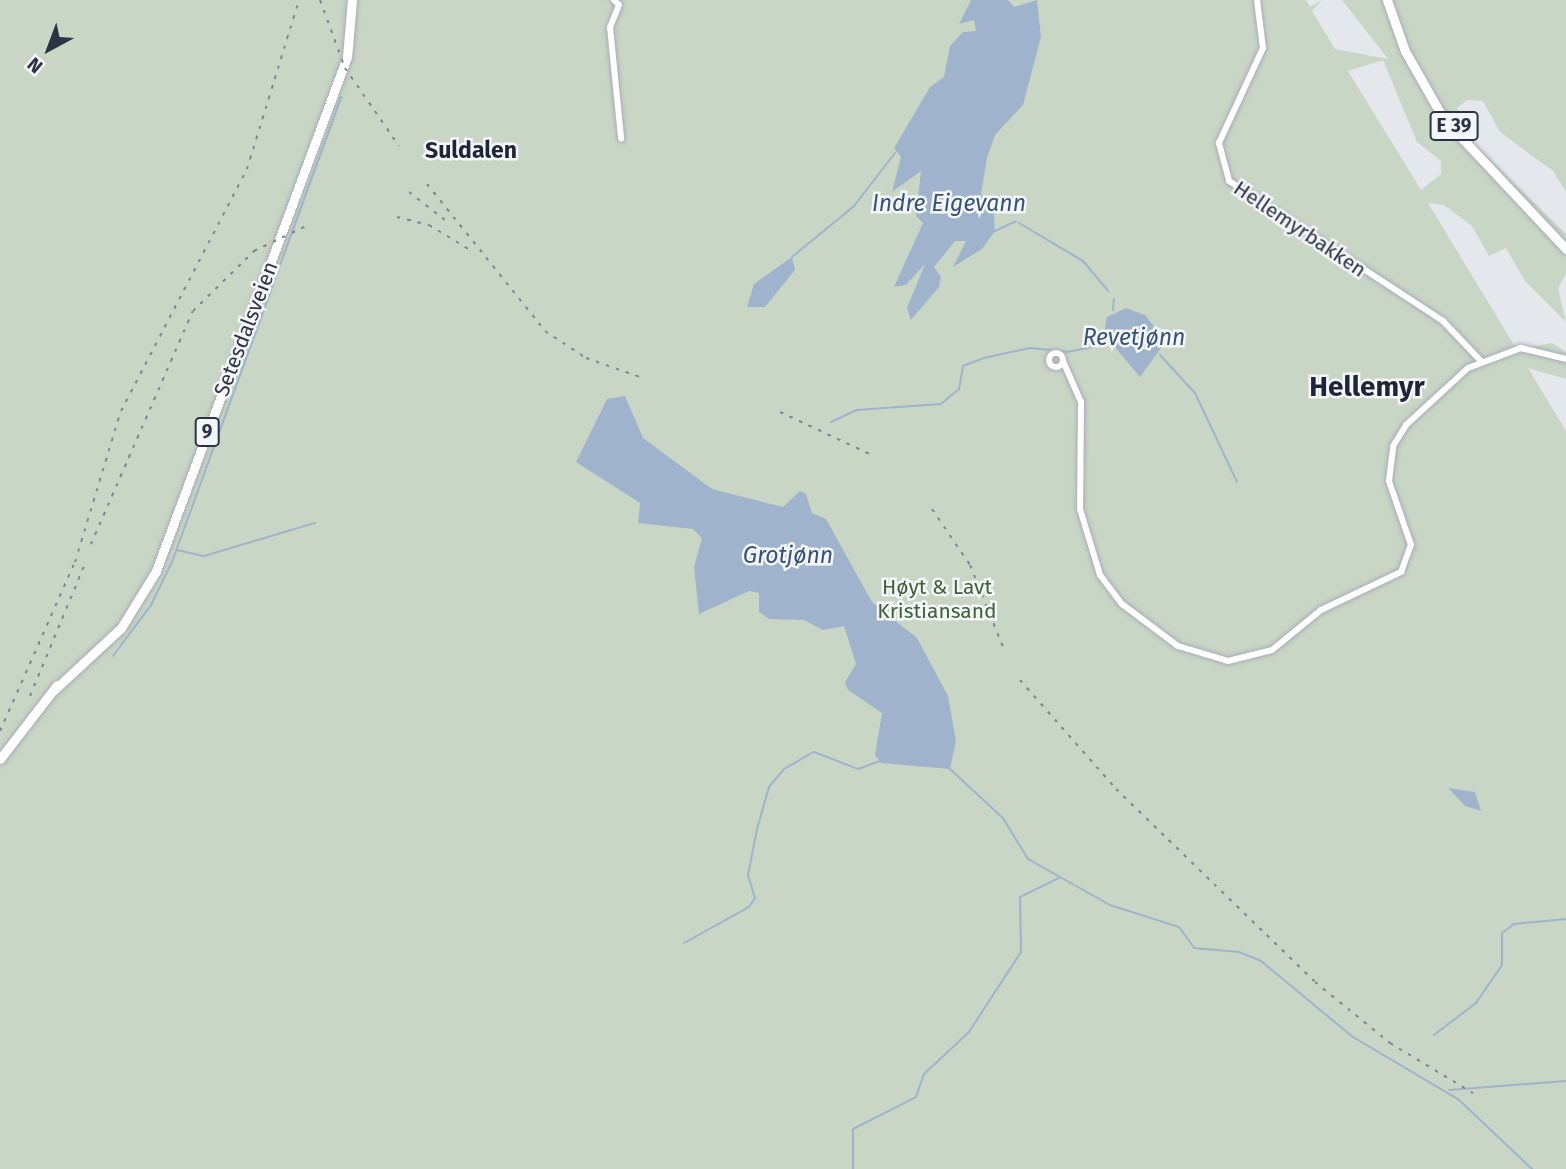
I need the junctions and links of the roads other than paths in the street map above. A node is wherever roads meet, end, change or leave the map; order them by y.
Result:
1 (350, 0) edge
2 (614, 0) edge
3 (1257, 0) edge
4 (1389, 0) edge
5 (621, 138) dead end
6 (1566, 242) edge
7 (1566, 249) edge
8 (1566, 359) edge
9 (1480, 360) junction
10 (1060, 363) dead end
11 (0, 759) edge

1 - 11 highway, Setesdalsveien / 9
2 - 5 street
3 - 9 street, Hellemyrbakken
4 - 6 highway, E 39
4 - 7 highway, E 39
8 - 9 street
9 - 10 street

